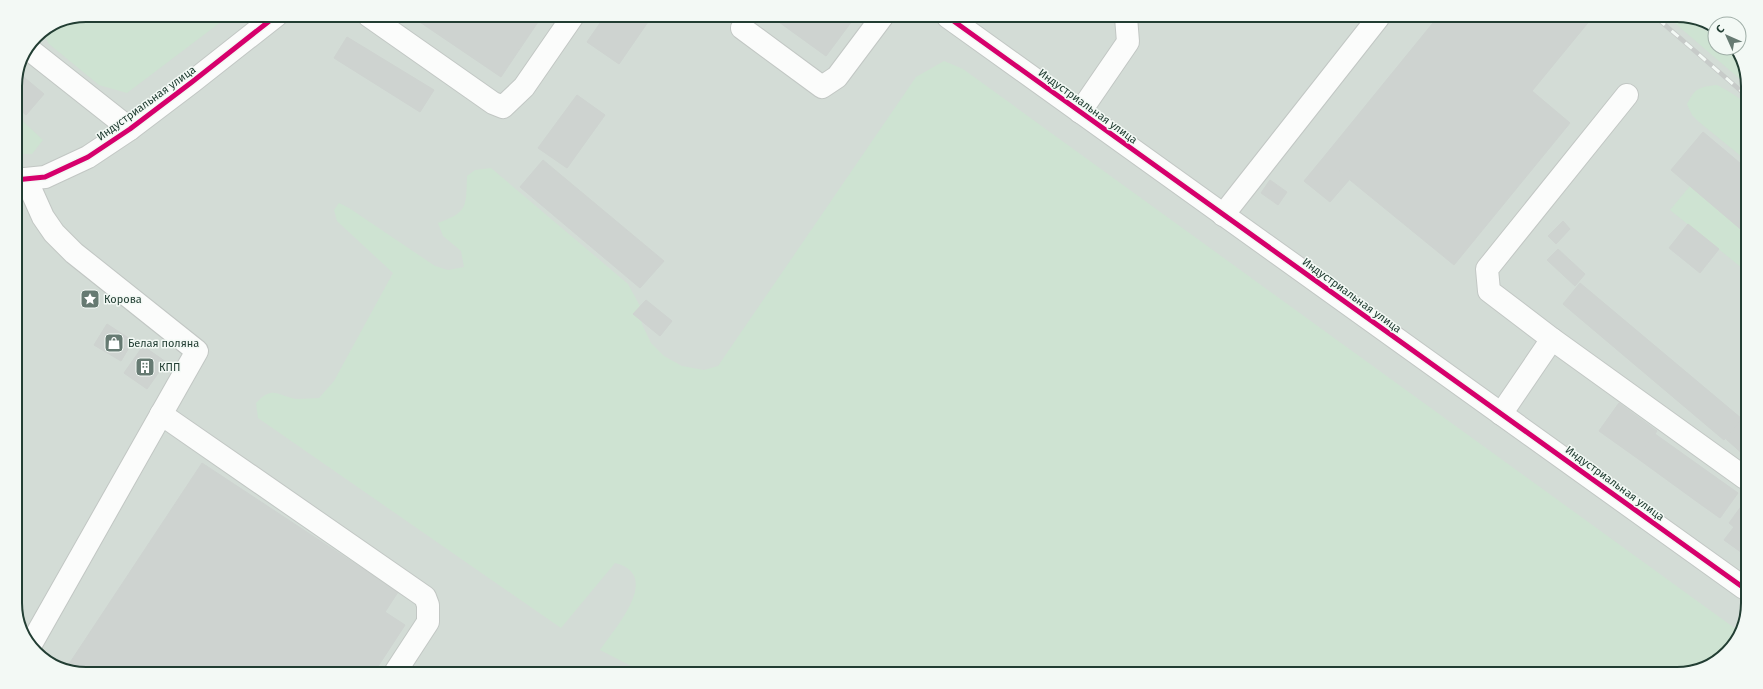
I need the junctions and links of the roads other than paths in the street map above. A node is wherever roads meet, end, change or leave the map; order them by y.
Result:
1 (269, 22) edge
2 (378, 22) edge
3 (569, 22) edge
4 (878, 22) edge
5 (955, 22) edge
6 (1126, 22) edge
7 (1375, 22) edge
8 (742, 28) dead end
9 (32, 52) edge
10 (1626, 95) dead end
11 (1080, 112) junction
12 (130, 128) junction
13 (22, 179) edge
14 (22, 182) edge
15 (1223, 215) junction
16 (1552, 339) junction
17 (161, 414) junction
18 (1501, 414) junction
19 (1741, 475) edge
20 (1741, 586) edge
21 (34, 640) edge
22 (399, 667) edge

1 - 12 street, Индустриальная улица
2 - 3 street
4 - 8 street
5 - 11 street, Индустриальная улица
6 - 11 street
7 - 15 street
9 - 12 street
10 - 16 street
11 - 15 street, Индустриальная улица
12 - 13 street, Индустриальная улица
14 - 17 street
15 - 18 street, Индустриальная улица
16 - 18 street
16 - 19 street
17 - 21 street
17 - 22 street
18 - 20 street, Индустриальная улица

